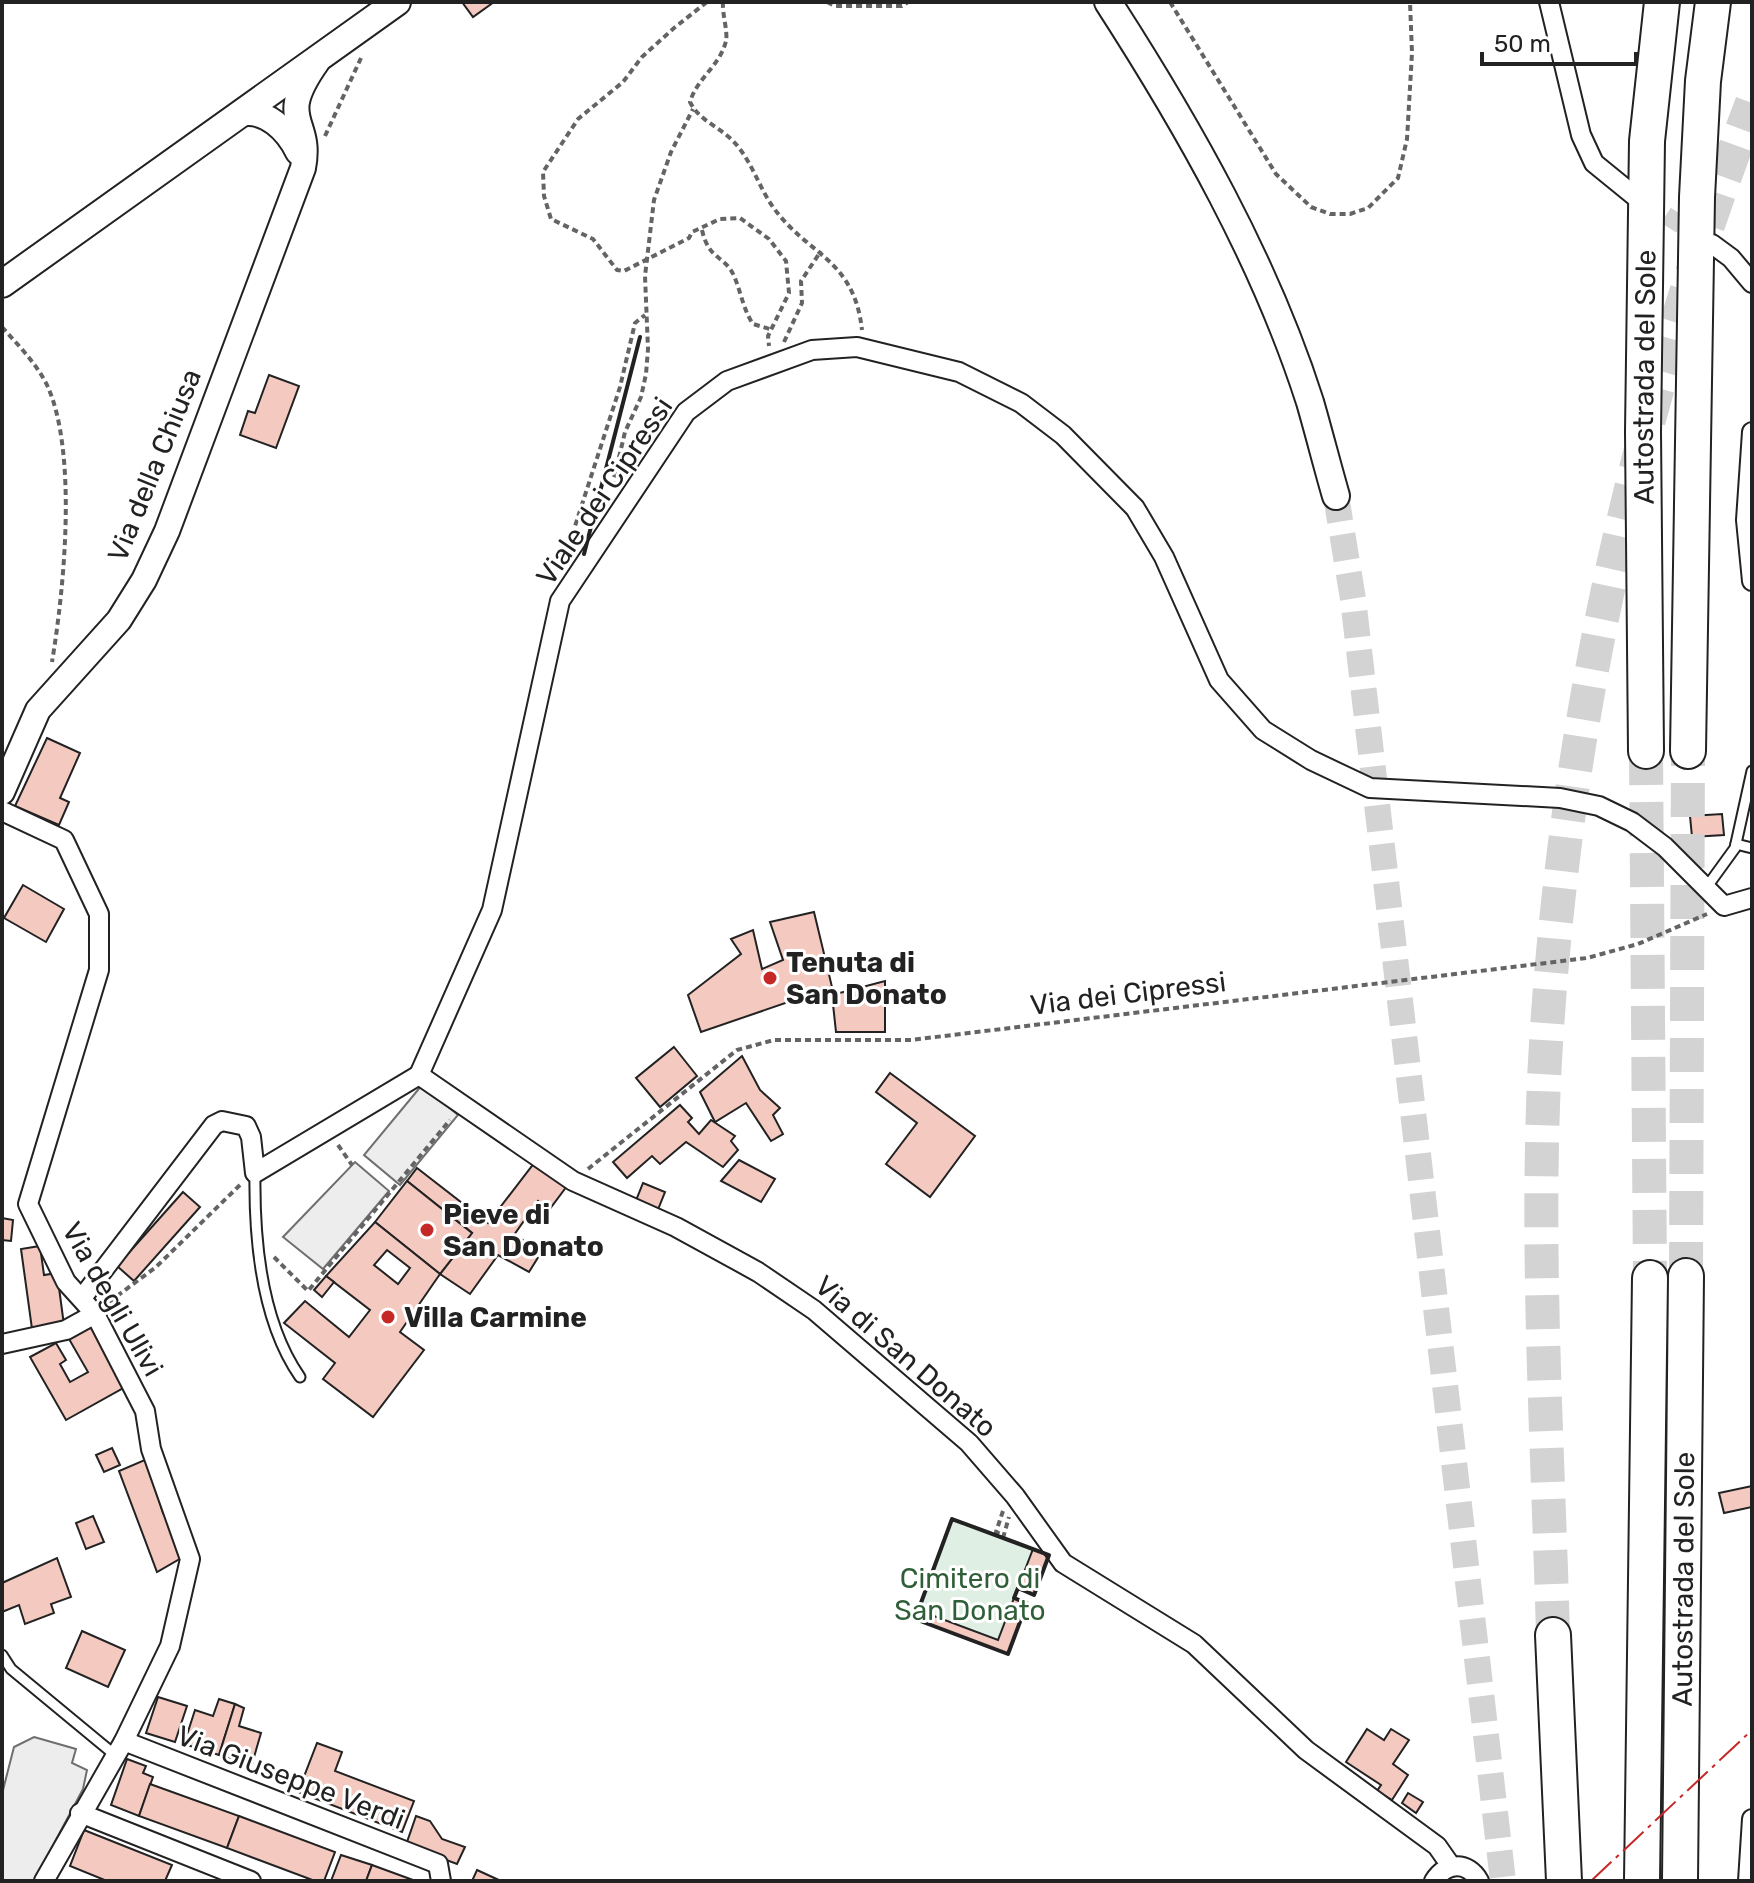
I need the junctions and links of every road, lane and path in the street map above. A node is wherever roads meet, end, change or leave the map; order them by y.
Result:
1 (397, 2) edge
2 (707, 2) edge
3 (723, 2) edge
4 (827, 2) edge
5 (908, 2) edge
6 (1108, 2) edge
7 (1170, 2) edge
8 (1410, 2) edge
9 (1549, 2) edge
10 (1662, 2) edge
11 (1713, 2) edge
12 (318, 59) junction
13 (693, 109) junction
14 (240, 114) junction
15 (299, 178) junction
16 (1637, 198) tunnel mouth
17 (702, 229) junction
18 (1712, 244) tunnel mouth
19 (821, 251) junction
20 (648, 258) junction
21 (1752, 283) edge
22 (2, 284) edge
23 (645, 315) junction
24 (2, 327) edge
25 (770, 329) junction
26 (863, 348) junction
27 (778, 362) junction
28 (1752, 432) edge
29 (1336, 496) tunnel mouth
30 (619, 513) junction
31 (1752, 581) edge
32 (564, 596) junction
33 (52, 664) dead end
34 (1646, 751) tunnel mouth
35 (1688, 751) tunnel mouth
36 (1752, 771) edge
37 (2, 792) edge
38 (2, 811) edge
39 (1736, 844) junction
40 (1752, 848) edge
41 (1704, 889) junction
42 (1752, 898) edge
43 (1724, 906) junction
44 (419, 1075) junction
45 (464, 1104) junction
46 (327, 1130) junction
47 (352, 1165) dead end
48 (255, 1173) junction
49 (573, 1181) junction
50 (258, 1241) junction
51 (1686, 1276) tunnel mouth
52 (1650, 1278) tunnel mouth
53 (82, 1298) junction
54 (95, 1314) junction
55 (2, 1344) edge
56 (300, 1377) dead end
57 (1553, 1635) tunnel mouth
58 (2, 1655) edge
59 (120, 1748) junction
60 (80, 1813) junction
61 (1752, 1819) edge
62 (1451, 1866) junction
63 (440, 1873) edge
64 (44, 1881) edge
65 (251, 1881) edge
66 (1434, 1881) edge
67 (1479, 1881) edge
68 (1564, 1881) edge
69 (1642, 1881) edge
70 (1680, 1881) edge
71 (1748, 1881) edge

1 - 12 main road, Via della Chiusa
2 - 20 path
3 - 13 path
4 - 5 path
6 - 29 main road
7 - 8 path
9 - 16 street
10 - 34 highway, Autostrada del Sole
11 - 35 highway, Autostrada del Sole
12 - 14 main road
12 - 15 street, Via della Chiusa
13 - 19 path
13 - 20 path
14 - 15 street
14 - 22 main road
15 - 37 street, Via della Chiusa
17 - 20 path
17 - 25 path
17 - 25 path
18 - 21 street
19 - 26 path
19 - 27 path
20 - 23 path
23 - 30 path
23 - 32 path
24 - 33 path
25 - 27 path
26 - 27 street, Viale dei Cipressi
26 - 41 street, Viale dei Cipressi
27 - 30 street, Viale dei Cipressi
28 - 31 street
30 - 32 street, Viale dei Cipressi
32 - 44 street, Viale dei Cipressi
36 - 39 lane
38 - 53 street, Via degli Ulivi
39 - 40 lane
39 - 41 lane
41 - 43 street, Viale dei Cipressi
42 - 43 street
43 - 49 path, Via dei Cipressi
44 - 45 street, Via di San Donato
44 - 46 street
45 - 49 street, Via di San Donato
45 - 50 path
46 - 47 path
46 - 48 street
48 - 50 lane
48 - 53 street
48 - 54 path
49 - 62 street, Via di San Donato
50 - 56 lane
51 - 70 highway, Autostrada del Sole
52 - 69 highway, Autostrada del Sole
53 - 54 street, Via degli Ulivi
54 - 55 street
54 - 59 street, Via degli Ulivi
57 - 68 highway
58 - 59 lane
59 - 60 street, Via degli Ulivi
59 - 63 street, Via Giuseppe Verdi
60 - 64 street, Via degli Ulivi
60 - 65 street
61 - 71 street
62 - 66 street
62 - 67 street, Via di San Donato

